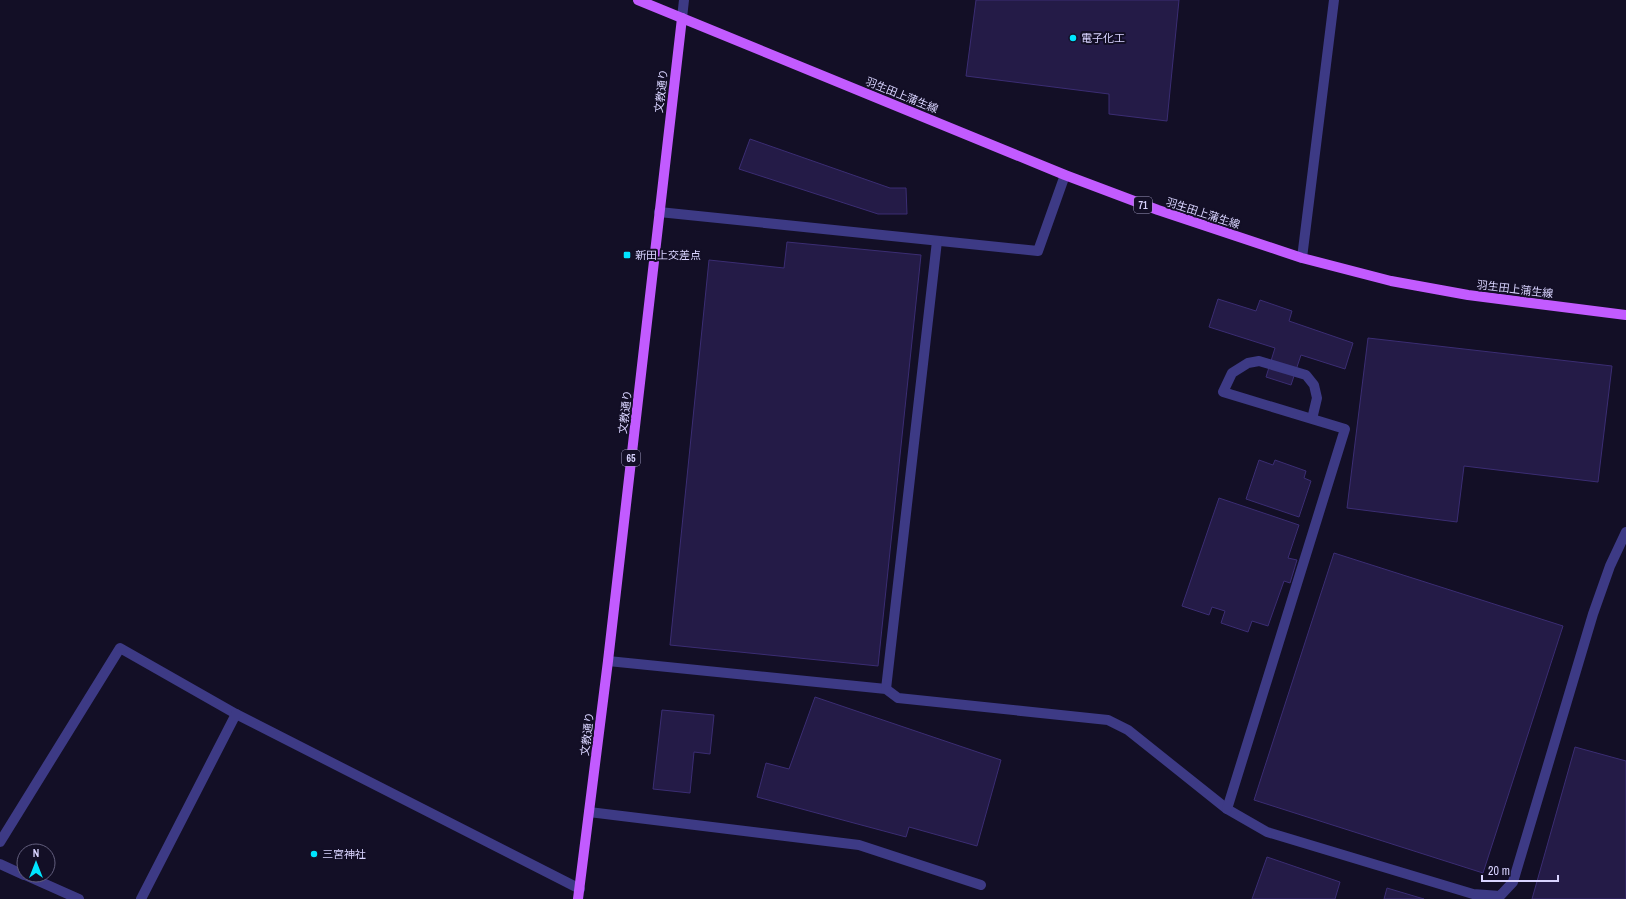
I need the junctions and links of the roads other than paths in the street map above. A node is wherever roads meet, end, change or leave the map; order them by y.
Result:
1 (638, 0) edge
2 (684, 0) edge
3 (1334, 0) edge
4 (682, 18) junction
5 (1065, 175) junction
6 (660, 212) junction
7 (937, 241) junction
8 (1302, 258) junction
9 (1626, 315) edge
10 (1312, 419) junction
11 (1626, 532) edge
12 (608, 661) junction
13 (886, 689) junction
14 (236, 714) junction
15 (1227, 809) junction
16 (589, 812) junction
17 (0, 842) edge
18 (0, 864) edge
19 (16, 871) edge
20 (43, 883) edge
21 (981, 885) dead end
22 (579, 894) edge
23 (79, 899) edge
24 (141, 899) edge

1 - 4 main road, 羽生田上蒲生線
2 - 4 street, 文教通り
3 - 8 street
4 - 5 main road, 羽生田上蒲生線 / 71
4 - 6 main road, 文教通り / 65
5 - 7 street
5 - 8 main road, 羽生田上蒲生線 / 71
6 - 7 street
6 - 12 main road, 文教通り / 65
7 - 13 street
8 - 9 main road, 羽生田上蒲生線 / 71
10 - 10 street
10 - 15 street
11 - 15 street
12 - 13 street
12 - 16 main road, 文教通り / 65
13 - 15 street
14 - 17 street
14 - 22 street
14 - 24 street
16 - 21 street
16 - 22 main road, 文教通り / 65
18 - 19 street
20 - 23 street

